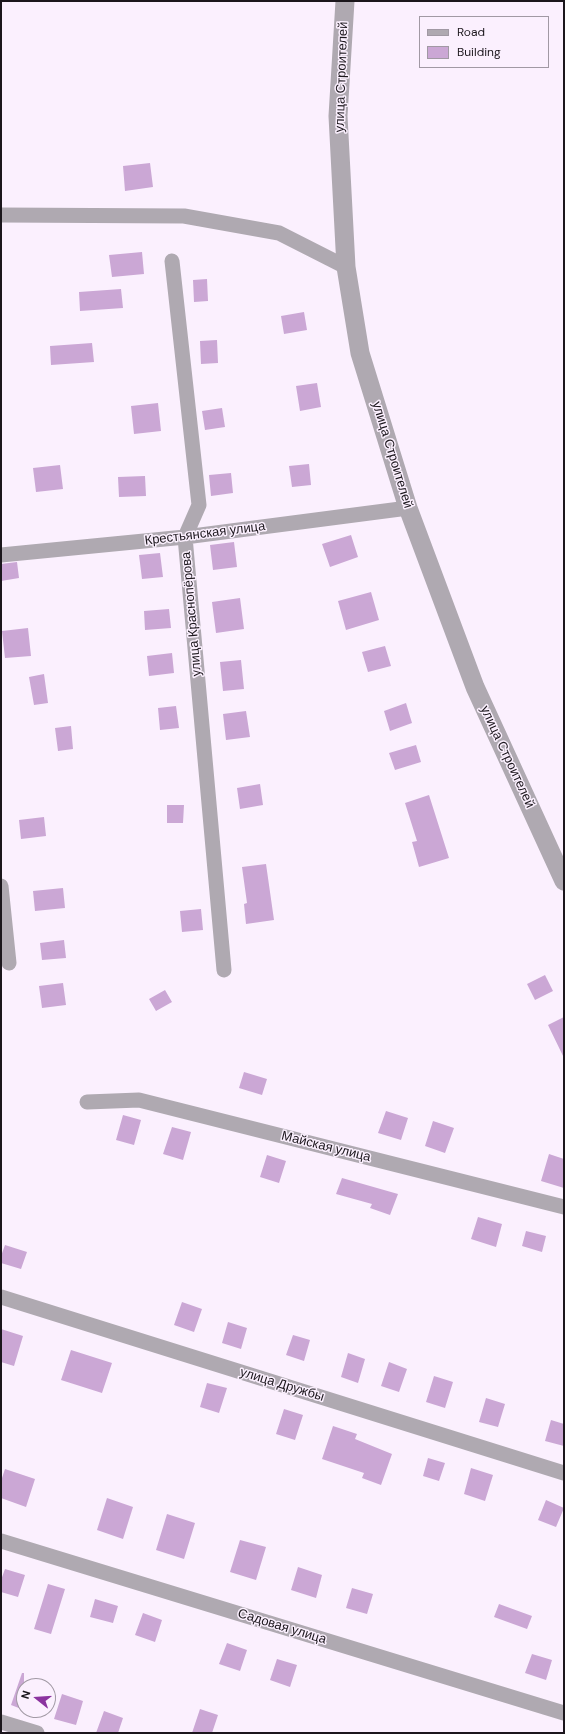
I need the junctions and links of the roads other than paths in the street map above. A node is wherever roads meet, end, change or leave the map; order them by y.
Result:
1 (345, 1) edge
2 (1, 215) edge
3 (172, 261) dead end
4 (346, 267) junction
5 (408, 508) junction
6 (185, 537) junction
7 (1, 555) edge
8 (564, 881) edge
9 (1, 886) edge
10 (9, 963) dead end
11 (224, 970) dead end
12 (87, 1102) dead end
13 (564, 1207) edge
14 (1, 1297) edge
15 (564, 1473) edge
16 (1, 1541) edge
17 (564, 1713) edge
18 (1, 1722) edge
19 (37, 1733) edge

1 - 4 street, улица Строителей
2 - 4 street
3 - 6 street, улица Краснопёрова
4 - 5 street, улица Строителей
5 - 6 street, Крестьянская улица
5 - 8 street, улица Строителей
6 - 7 street, Крестьянская улица
6 - 11 street, улица Краснопёрова
9 - 10 street
12 - 13 street, Майская улица
14 - 15 street, улица Дружбы
16 - 17 street, Садовая улица
18 - 19 street

